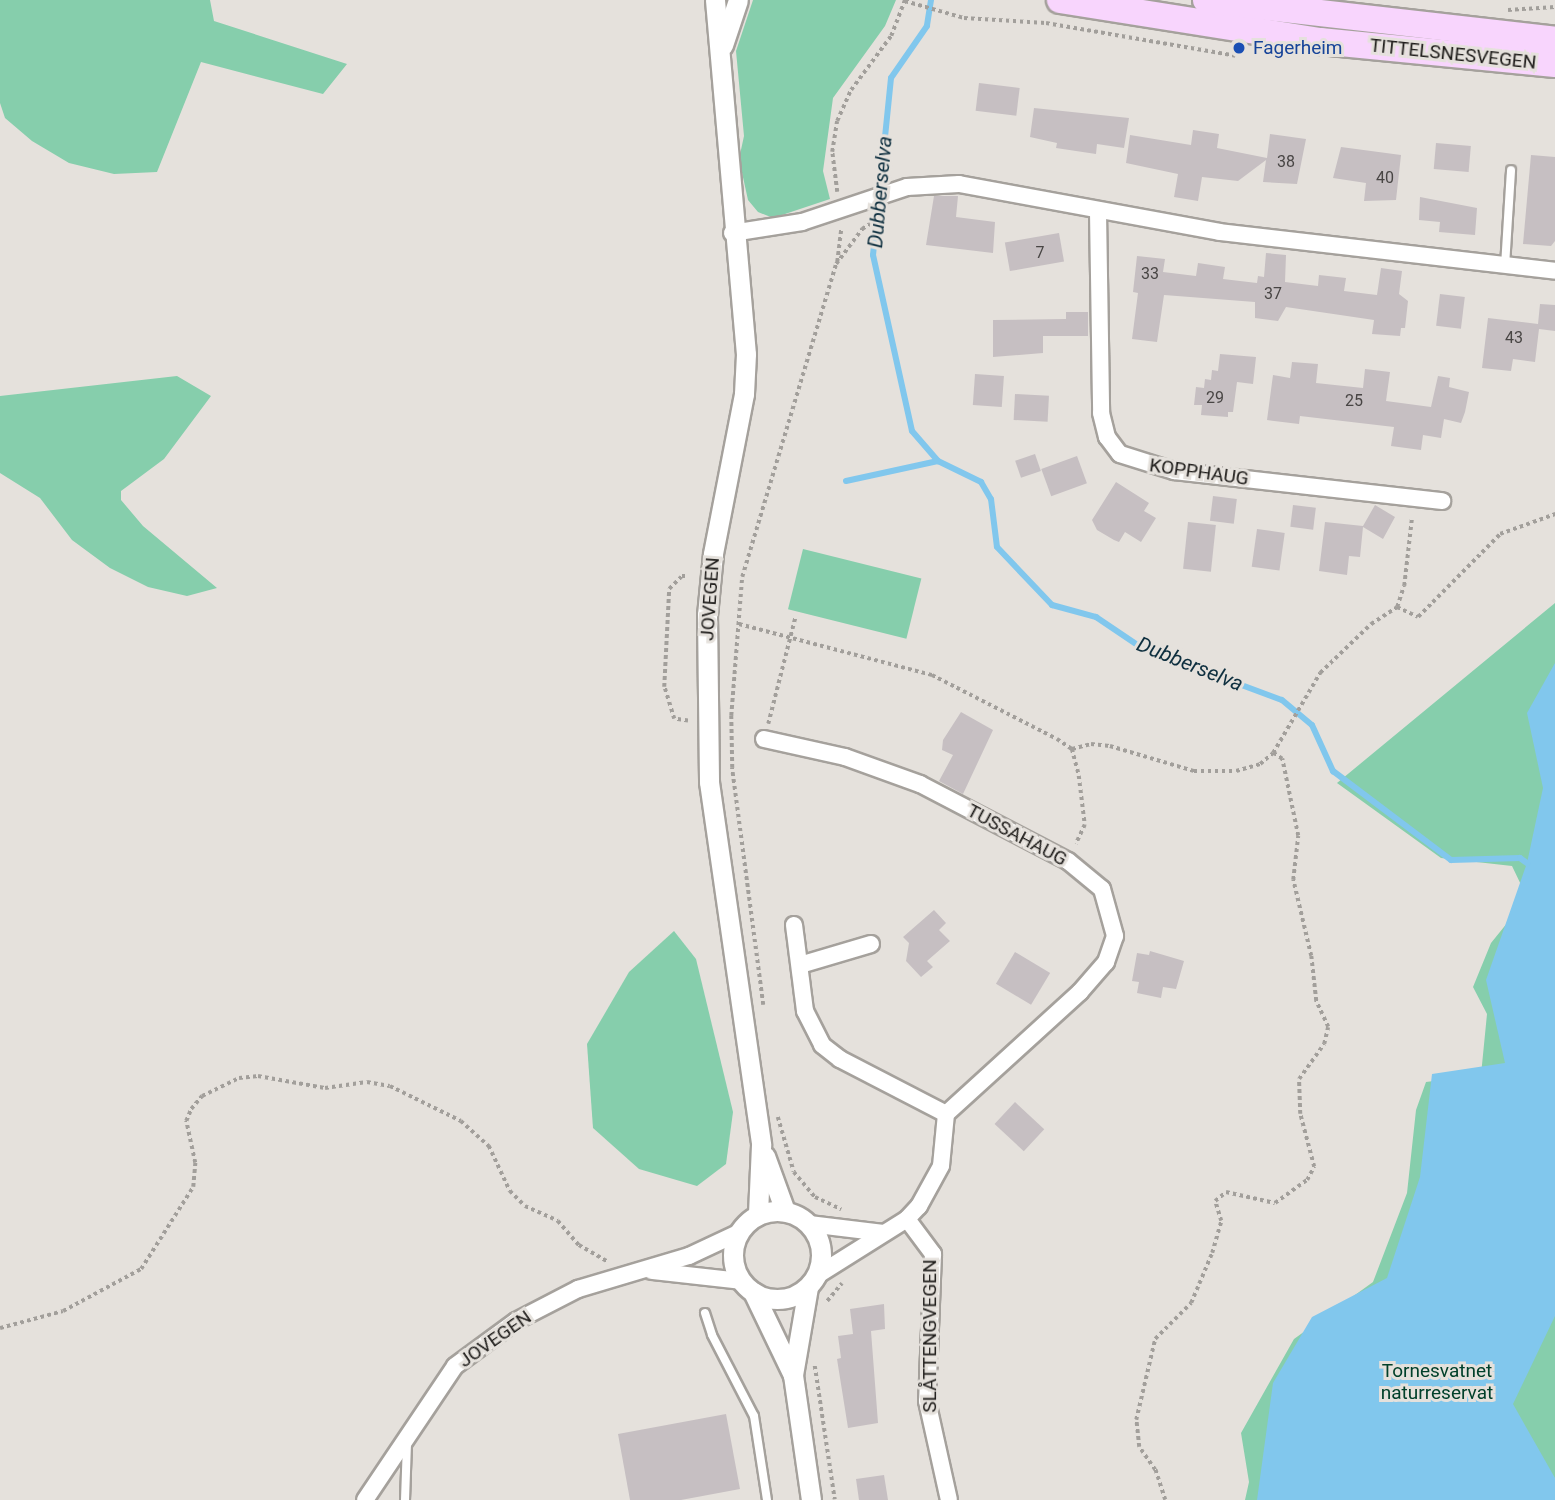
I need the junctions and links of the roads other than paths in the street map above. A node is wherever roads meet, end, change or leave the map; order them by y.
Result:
1 (715, 0) edge
2 (738, 0) edge
3 (1060, 0) edge
4 (1206, 0) edge
5 (1555, 40) edge
6 (721, 53) junction
7 (1555, 64) edge
8 (1511, 170) dead end
9 (1098, 212) junction
10 (732, 233) junction
11 (1505, 266) junction
12 (1555, 271) edge
13 (1442, 500) dead end
14 (764, 739) road end
15 (794, 925) dead end
16 (871, 944) dead end
17 (800, 965) junction
18 (946, 1114) junction
19 (761, 1145) junction
20 (785, 1211) junction
21 (758, 1215) junction
22 (907, 1220) junction
23 (809, 1224) junction
24 (740, 1232) junction
25 (883, 1233) junction
26 (647, 1270) junction
27 (812, 1282) junction
28 (747, 1286) junction
29 (705, 1313) dead end
30 (793, 1375) junction
31 (408, 1430) junction
32 (365, 1500) edge
33 (405, 1500) edge
34 (767, 1500) edge
35 (811, 1500) edge
36 (949, 1500) edge

1 - 6 street, JOVEGEN
2 - 6 street, JOVEGEN
3 - 7 main road, TITTELSNESVEGEN
4 - 5 main road, TITTELSNESVEGEN
6 - 10 street, JOVEGEN
8 - 11 lane
9 - 10 street
9 - 11 street
9 - 13 street, KOPPHAUG
10 - 19 street, JOVEGEN
11 - 12 street
14 - 18 street, TUSSAHAUG
15 - 17 street
16 - 17 street
17 - 18 street
18 - 22 street
19 - 20 street, JOVEGEN
19 - 21 street, JOVEGEN
20 - 21 street
20 - 23 street
21 - 24 street
22 - 25 street
22 - 36 street, SLÅTTENGVEGEN
23 - 25 street
23 - 27 street
24 - 26 street, JOVEGEN
24 - 28 street
25 - 27 street
26 - 28 street, JOVEGEN
26 - 31 street, JOVEGEN
27 - 28 street
27 - 30 street
28 - 30 street
29 - 34 lane
30 - 35 street
31 - 32 street, JOVEGEN
31 - 33 lane

